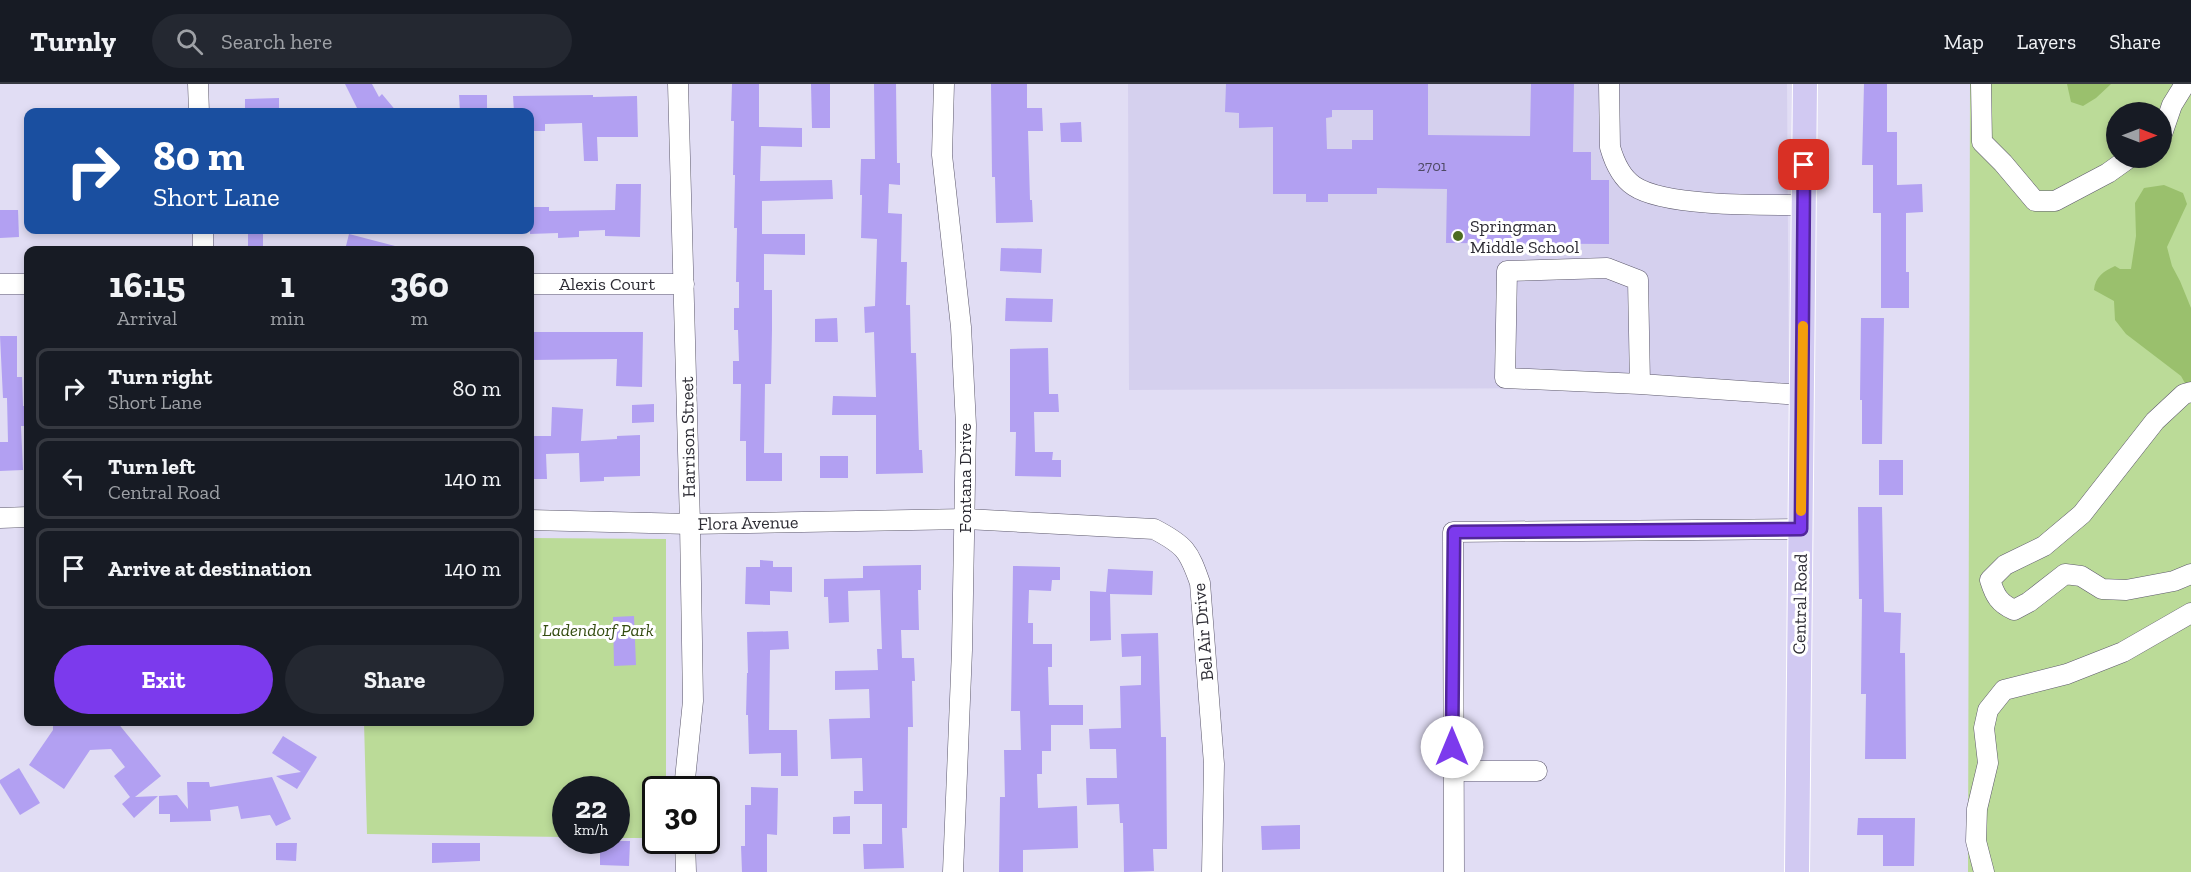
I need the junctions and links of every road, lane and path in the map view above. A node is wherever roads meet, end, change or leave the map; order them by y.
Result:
1 (198, 84) edge
2 (678, 84) edge
3 (944, 84) edge
4 (1609, 84) edge
5 (1805, 84) edge
6 (1981, 84) edge
7 (2185, 84) edge
8 (2172, 105) edge
9 (199, 108) edge
10 (2115, 168) edge
11 (1804, 205) junction
12 (0, 284) edge
13 (24, 284) edge
14 (534, 284) edge
15 (684, 284) junction
16 (1640, 384) junction
17 (2188, 393) edge
18 (1802, 395) junction
19 (0, 518) edge
20 (24, 518) edge
21 (966, 519) junction
22 (534, 520) edge
23 (690, 524) junction
24 (1801, 529) junction
25 (2191, 574) edge
26 (2191, 613) edge
27 (1452, 771) junction
28 (1537, 771) dead end
29 (685, 776) edge
30 (685, 854) edge
31 (686, 872) edge
32 (953, 872) edge
33 (1212, 872) edge
34 (1454, 872) edge
35 (1797, 872) edge
36 (1984, 872) edge

1 - 9 street
2 - 15 street, Harrison Street
3 - 21 street, Fontana Drive
4 - 11 street
5 - 11 main road, Central Road
6 - 10 street
7 - 8 street
11 - 18 main road, Central Road
12 - 13 street
14 - 15 street, Alexis Court
15 - 23 street, Harrison Street
16 - 16 street
16 - 18 street
17 - 25 street
18 - 24 main road, Central Road
19 - 20 street
21 - 23 street, Flora Avenue
21 - 32 street, Fontana Drive
21 - 33 street, Bel Air Drive
22 - 23 street, Flora Avenue
23 - 29 street, Harrison Street
24 - 27 street
24 - 35 main road, Central Road
26 - 36 street
27 - 28 street
27 - 34 street
30 - 31 street

